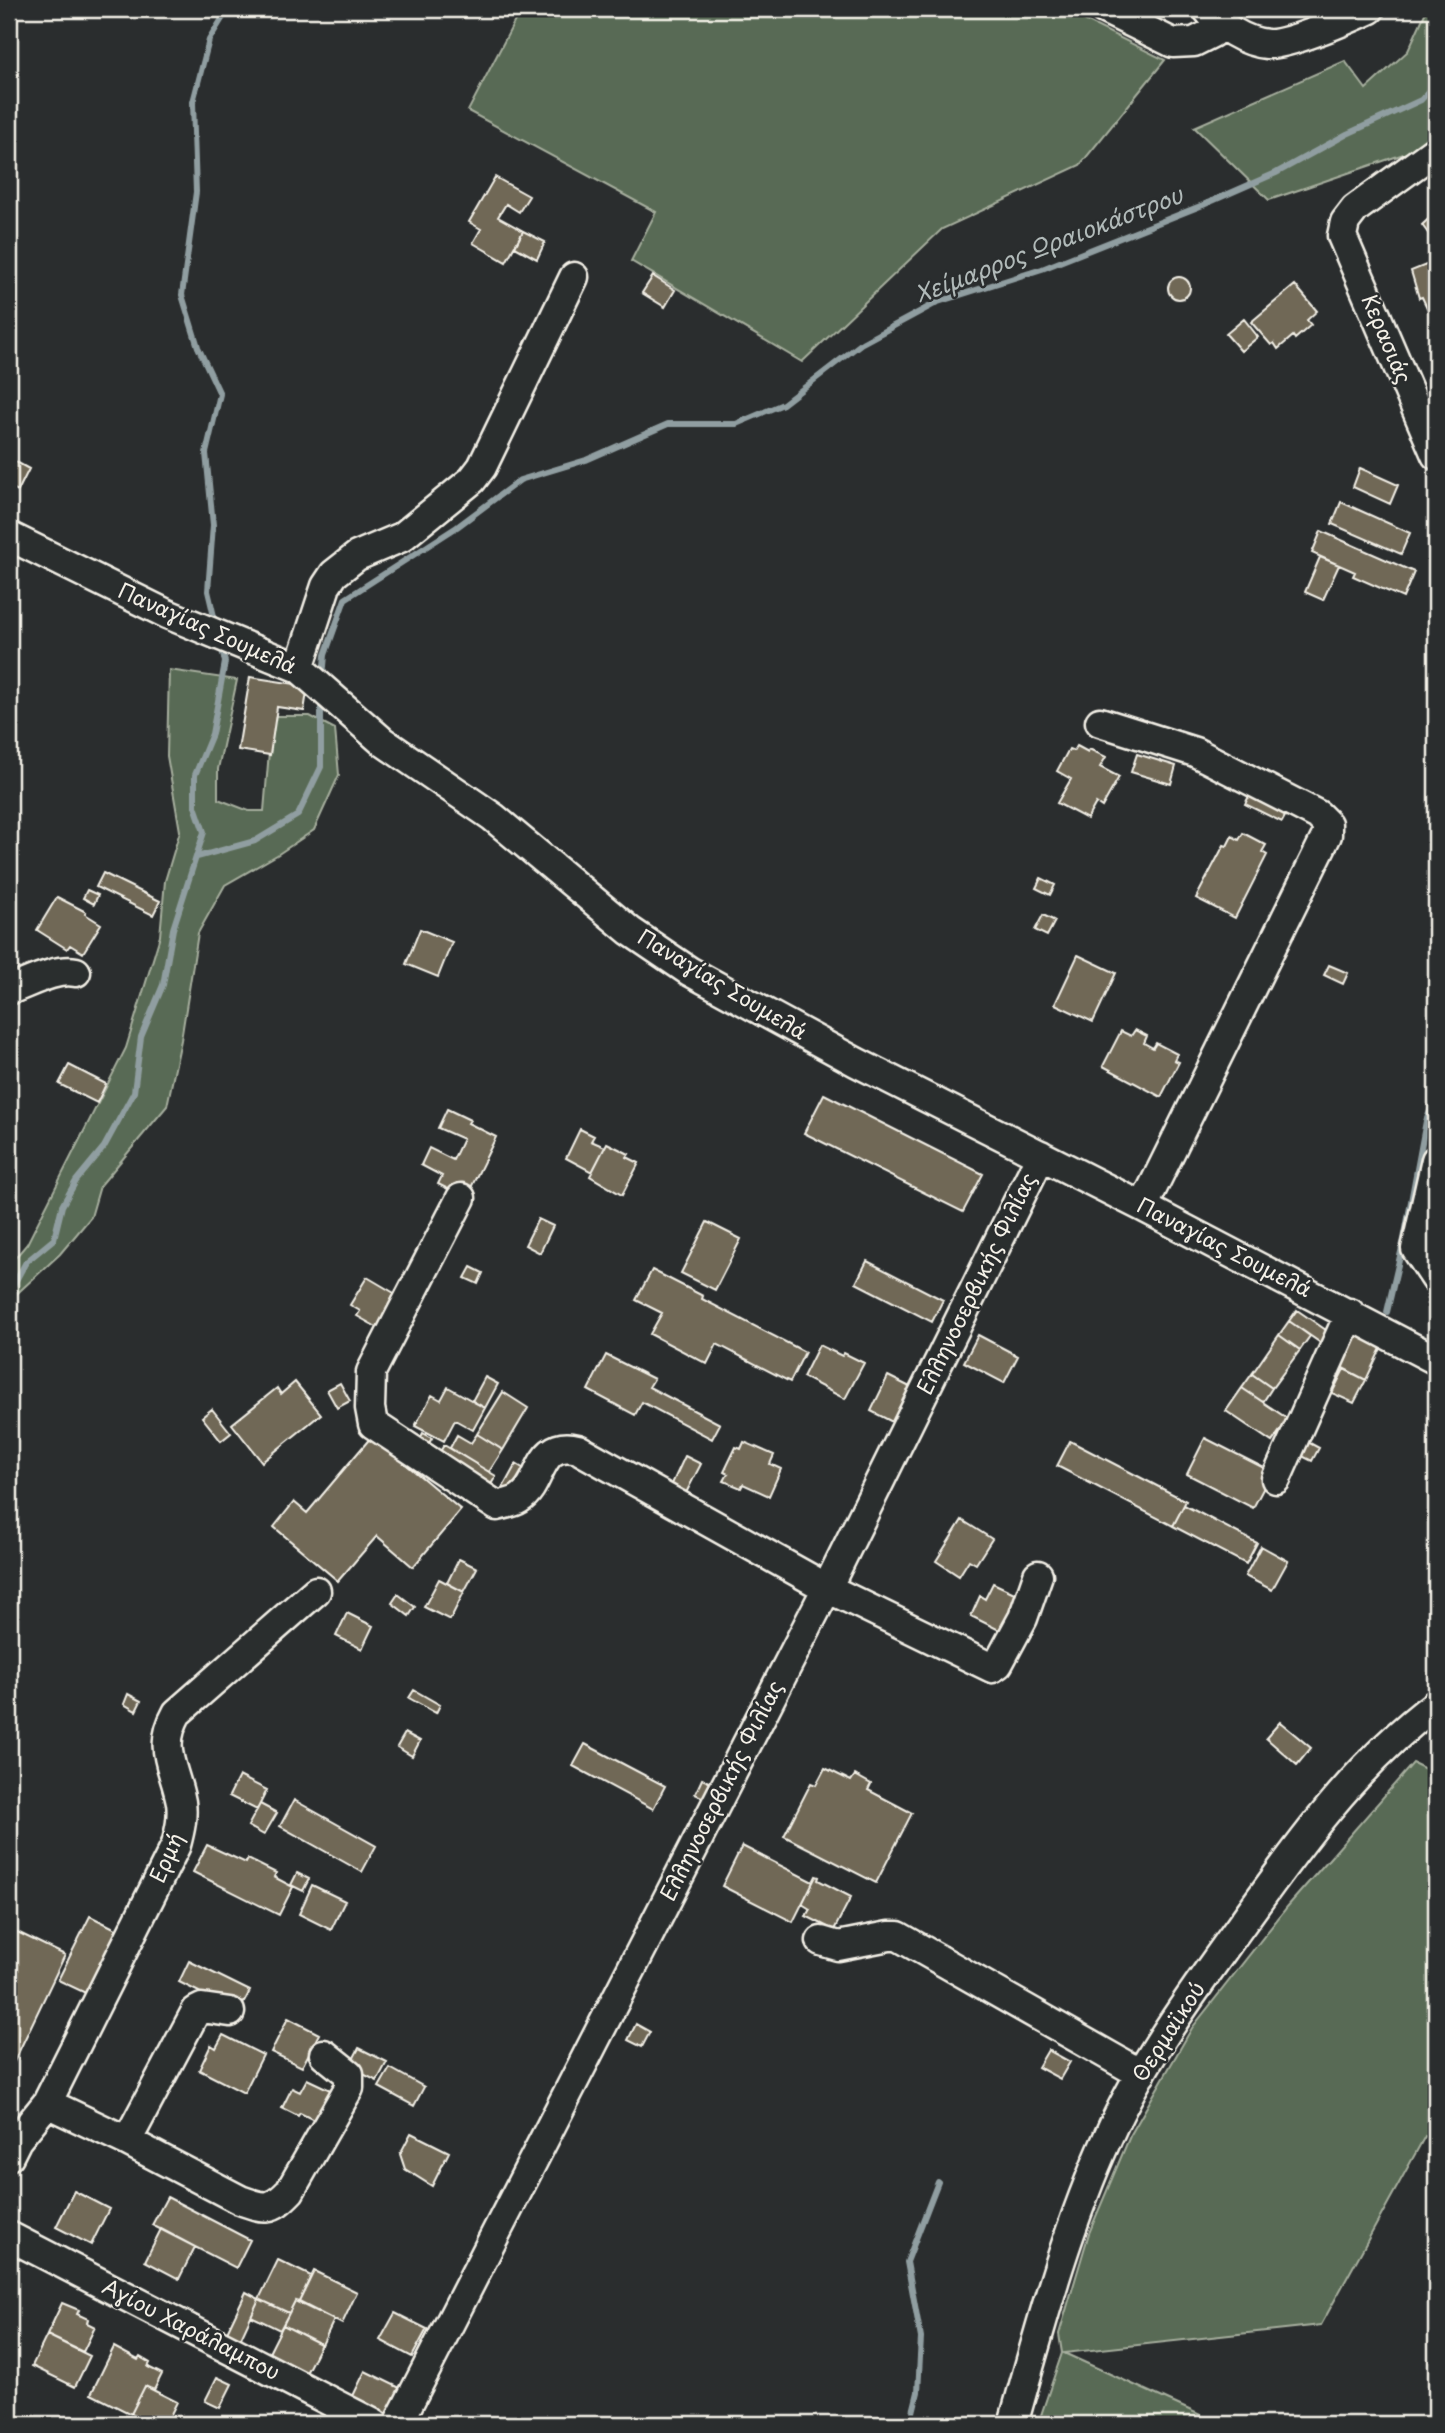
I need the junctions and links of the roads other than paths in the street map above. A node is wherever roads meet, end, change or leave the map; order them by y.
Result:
1 (1104, 9) edge
2 (1370, 9) edge
3 (1209, 21) edge
4 (1436, 150) edge
5 (574, 277) dead end
6 (1436, 455) edge
7 (9, 536) edge
8 (315, 682) junction
9 (1100, 722) dead end
10 (76, 972) dead end
11 (9, 990) edge
12 (1041, 1155) junction
13 (1436, 1160) edge
14 (461, 1198) dead end
15 (1143, 1207) junction
16 (1436, 1279) edge
17 (1350, 1313) junction
18 (1433, 1355) edge
19 (1276, 1479) dead end
20 (1038, 1574) dead end
21 (827, 1588) junction
22 (316, 1591) dead end
23 (1436, 1704) edge
24 (821, 1941) dead end
25 (230, 2012) dead end
26 (324, 2054) dead end
27 (1141, 2074) junction
28 (47, 2103) junction
29 (127, 2141) junction
30 (9, 2156) edge
31 (9, 2236) edge
32 (374, 2424) edge
33 (398, 2424) edge
34 (1013, 2424) edge

1 - 3 street
2 - 3 street
4 - 6 street, Κερασιάς
5 - 8 street
7 - 8 street, Παναγίας Σουμελά
8 - 12 street, Παναγίας Σουμελά
9 - 15 street
10 - 11 street
12 - 15 street, Παναγίας Σουμελά
12 - 21 street, Ελληνοσερβικής Φιλίας
13 - 16 street
14 - 21 street
15 - 17 street, Παναγίας Σουμελά
17 - 18 street, Παναγίας Σουμελά
17 - 19 street
20 - 21 street
21 - 33 street, Ελληνοσερβικής Φιλίας
22 - 28 street, Ερμή
23 - 27 street, Θερμαϊκού
24 - 27 street
25 - 29 street
26 - 29 street
27 - 34 street, Θερμαϊκού
28 - 29 street
28 - 30 street, Ερμή
31 - 32 street, Αγίου Χαράλαμπου

